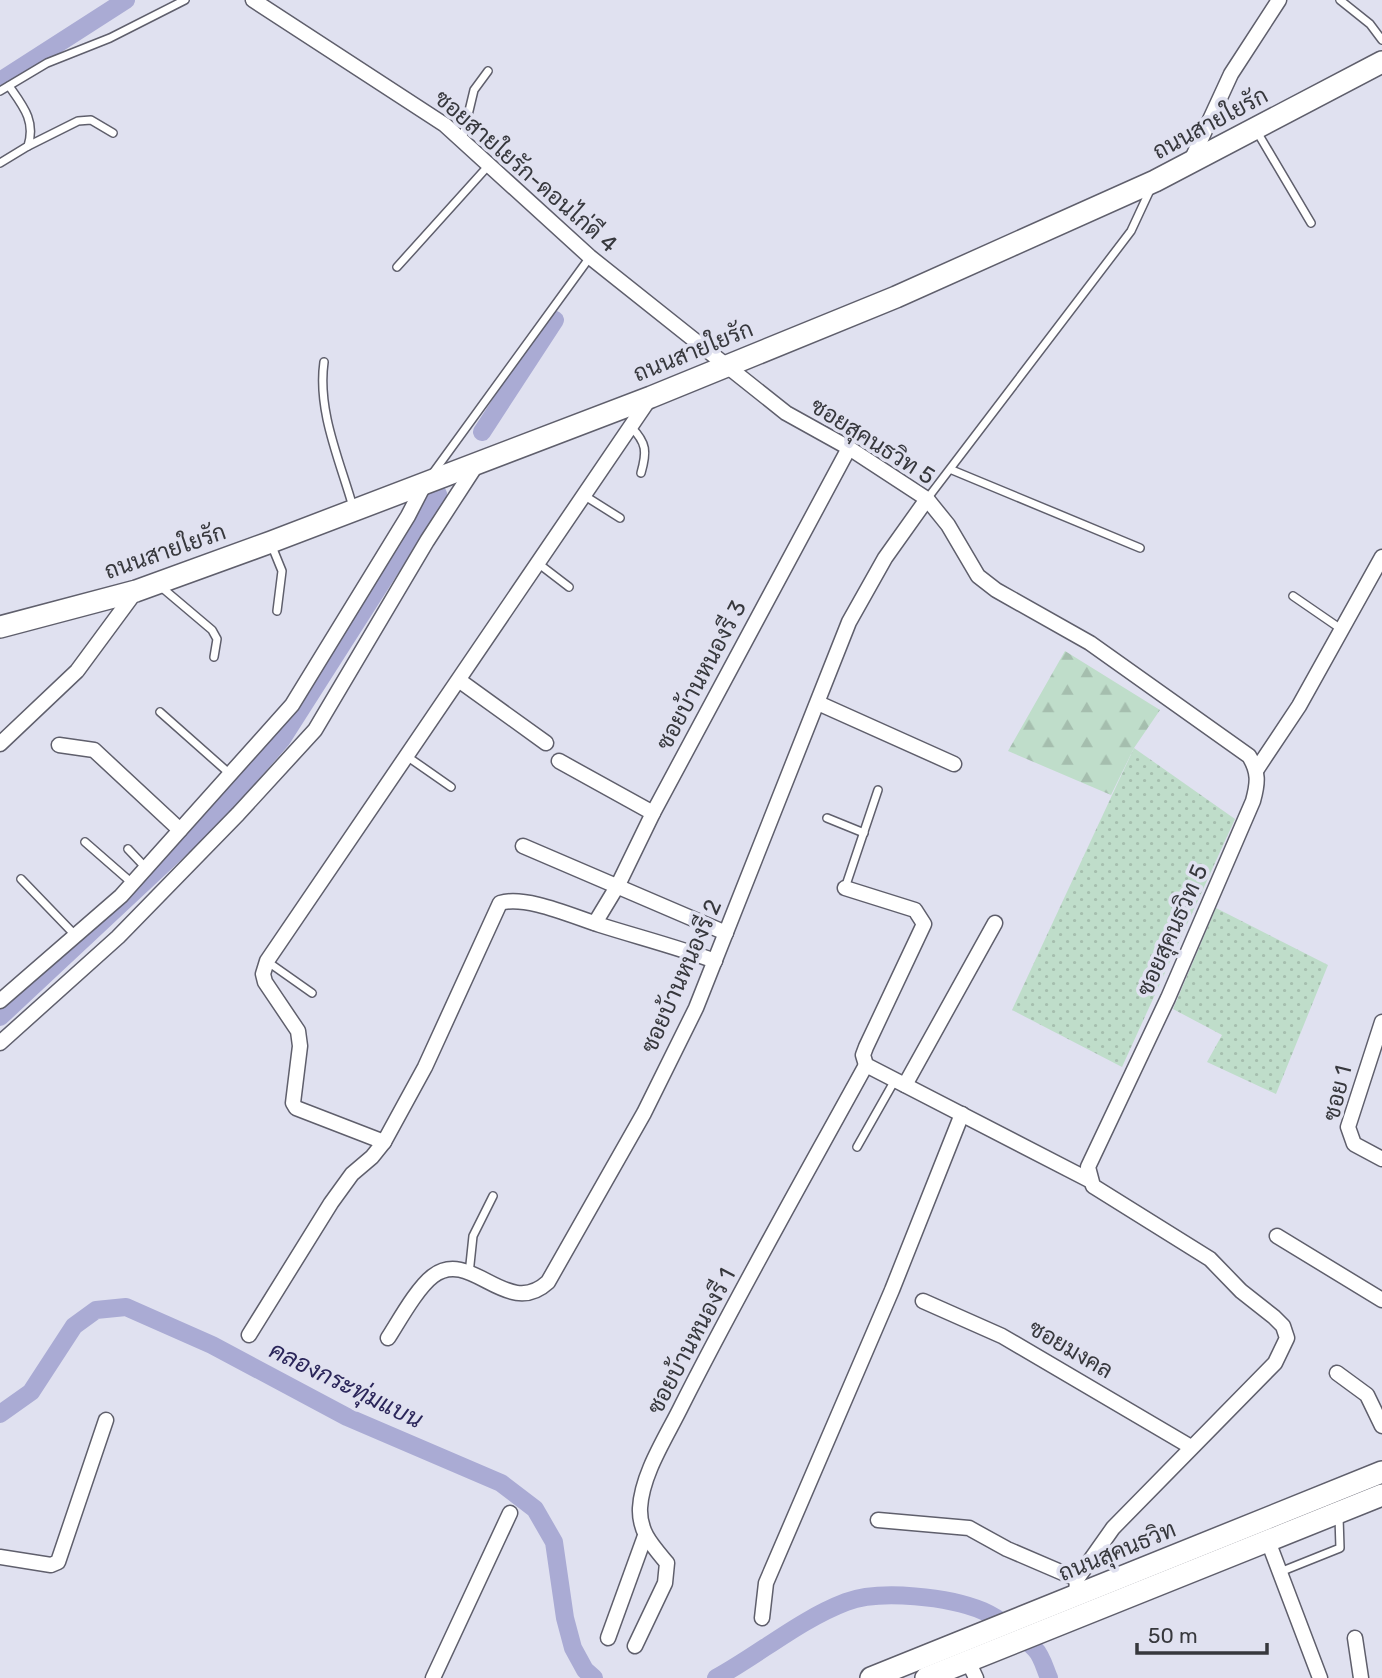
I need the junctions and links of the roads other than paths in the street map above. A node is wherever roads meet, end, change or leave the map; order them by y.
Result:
1 (184, 0) edge
2 (253, 0) edge
3 (1279, 0) edge
4 (1340, 0) edge
5 (1382, 40) edge
6 (1382, 62) edge
7 (488, 71) dead end
8 (9, 86) junction
9 (0, 91) edge
10 (1255, 129) junction
11 (113, 133) dead end
12 (462, 140) junction
13 (28, 146) junction
14 (0, 163) edge
15 (1190, 163) junction
16 (489, 165) junction
17 (1155, 181) junction
18 (1311, 223) dead end
19 (590, 257) junction
20 (397, 267) dead end
21 (324, 362) dead end
22 (725, 366) junction
23 (651, 397) junction
24 (631, 427) junction
25 (849, 448) junction
26 (477, 464) junction
27 (952, 470) junction
28 (641, 473) dead end
29 (424, 485) junction
30 (585, 496) junction
31 (927, 499) junction
32 (355, 511) junction
33 (621, 518) dead end
34 (271, 542) junction
35 (1140, 548) dead end
36 (1382, 557) edge
37 (539, 564) junction
38 (157, 583) junction
39 (569, 587) dead end
40 (136, 591) junction
41 (1293, 596) dead end
42 (277, 611) dead end
43 (0, 627) edge
44 (1341, 629) junction
45 (214, 657) dead end
46 (460, 681) junction
47 (818, 702) junction
48 (160, 712) dead end
49 (546, 743) dead end
50 (0, 744) edge
51 (59, 745) dead end
52 (408, 757) junction
53 (559, 761) dead end
54 (954, 764) dead end
55 (1257, 769) junction
56 (231, 775) junction
57 (452, 787) dead end
58 (878, 790) dead end
59 (653, 813) junction
60 (827, 818) dead end
61 (180, 830) junction
62 (864, 833) junction
63 (85, 842) dead end
64 (523, 846) dead end
65 (128, 849) dead end
66 (147, 869) junction
67 (22, 879) dead end
68 (133, 883) junction
69 (618, 885) junction
70 (845, 888) joint
71 (595, 923) junction
72 (995, 923) dead end
73 (726, 933) junction
74 (75, 935) junction
75 (267, 961) junction
76 (715, 961) junction
77 (312, 993) dead end
78 (0, 1001) edge
79 (1382, 1022) edge
80 (0, 1043) edge
81 (866, 1065) junction
82 (900, 1083) junction
83 (962, 1114) junction
84 (384, 1142) junction
85 (857, 1147) dead end
86 (1382, 1159) edge
87 (1089, 1180) junction
88 (493, 1196) dead end
89 (1277, 1236) dead end
90 (469, 1274) junction
91 (1382, 1300) edge
92 (923, 1301) dead end
93 (249, 1335) dead end
94 (387, 1338) dead end
95 (1337, 1373) dead end
96 (106, 1420) dead end
97 (1382, 1426) edge
98 (1191, 1447) junction
99 (1382, 1472) edge
100 (1382, 1495) edge
101 (510, 1513) dead end
102 (1338, 1513) junction
103 (878, 1520) dead end
104 (645, 1536) junction
105 (1268, 1541) junction
106 (0, 1557) edge
107 (1279, 1573) junction
108 (1077, 1587) junction
109 (762, 1618) dead end
110 (1355, 1638) dead end
111 (608, 1639) dead end
112 (635, 1646) dead end
113 (972, 1670) edge
114 (433, 1678) edge
115 (871, 1678) edge
116 (926, 1678) edge
117 (1320, 1678) edge
118 (1361, 1678) edge

1 - 8 lane
2 - 12 street, ซอยสายใยรัก-ดอนไก่ดี 4
3 - 15 street
4 - 5 lane
6 - 10 street, ถนนสายใยรัก
7 - 12 lane
8 - 9 lane
8 - 13 lane
10 - 15 street, ถนนสายใยรัก
10 - 18 lane
11 - 13 lane
12 - 16 street, ซอยสายใยรัก-ดอนไก่ดี 4
13 - 14 lane
15 - 17 street, ถนนสายใยรัก
16 - 19 street, ซอยสายใยรัก-ดอนไก่ดี 4
16 - 20 lane
17 - 22 street, ถนนสายใยรัก
17 - 27 lane
19 - 22 street, ซอยสายใยรัก-ดอนไก่ดี 4
19 - 29 lane
21 - 32 lane
22 - 23 street, ถนนสายใยรัก
22 - 25 street, ซอยสุคนธวิท 5
23 - 24 street
23 - 26 street, ถนนสายใยรัก
24 - 28 lane
24 - 30 street
25 - 31 street, ซอยสุคนธวิท 5
25 - 59 street, ซอยบ้านหนองรี 3
26 - 29 street, ถนนสายใยรัก
26 - 80 street
27 - 31 lane
27 - 35 lane
29 - 32 street, ถนนสายใยรัก
29 - 56 street
30 - 33 lane
30 - 37 street
31 - 47 street, ซอยบ้านหนองรี 2
31 - 55 street, ซอยสุคนธวิท 5
32 - 34 street, ถนนสายใยรัก
34 - 38 street, ถนนสายใยรัก
34 - 42 lane
36 - 44 street
37 - 39 lane
37 - 46 street
38 - 40 street, ถนนสายใยรัก
38 - 45 lane
40 - 43 street, ถนนสายใยรัก
40 - 50 street
41 - 44 lane
44 - 55 street
46 - 49 street
46 - 52 street
47 - 54 street
47 - 73 street, ซอยบ้านหนองรี 2
48 - 56 lane
51 - 61 street
52 - 57 lane
52 - 75 street
53 - 59 street
55 - 87 street, ซอยสุคนธวิท 5
56 - 61 street
58 - 62 lane
59 - 69 street, ซอยบ้านหนองรี 3
60 - 62 lane
61 - 66 street
62 - 70 lane
63 - 68 lane
64 - 69 street
65 - 66 lane
66 - 68 street
67 - 74 lane
68 - 74 street
69 - 71 street, ซอยบ้านหนองรี 3
69 - 73 street
70 - 81 street, ซอยบ้านหนองรี 1
71 - 76 street
71 - 84 street
72 - 82 street
73 - 76 street, ซอยบ้านหนองรี 2
74 - 78 street
75 - 77 lane
75 - 84 street
76 - 90 street, ซอยบ้านหนองรี 2
79 - 86 street, ซอย 1
81 - 82 street
81 - 104 street, ซอยบ้านหนองรี 1
82 - 83 street
82 - 85 lane
83 - 87 street
83 - 109 street
84 - 93 street
87 - 98 street
88 - 90 lane
89 - 91 street
90 - 94 street, ซอยบ้านหนองรี 2
92 - 98 street, ซอยมงคล
95 - 97 street
96 - 106 street
98 - 108 street
99 - 108 street, ถนนสุคนธวิท
100 - 102 street, ถนนสุคนธวิท
101 - 114 street
102 - 105 street, ถนนสุคนธวิท
102 - 107 lane
103 - 108 street
104 - 111 street
104 - 112 street
105 - 107 street
105 - 113 street, ถนนสุคนธวิท
107 - 117 street
108 - 115 street, ถนนสุคนธวิท
110 - 118 street
113 - 116 street, ถนนสุคนธวิท

